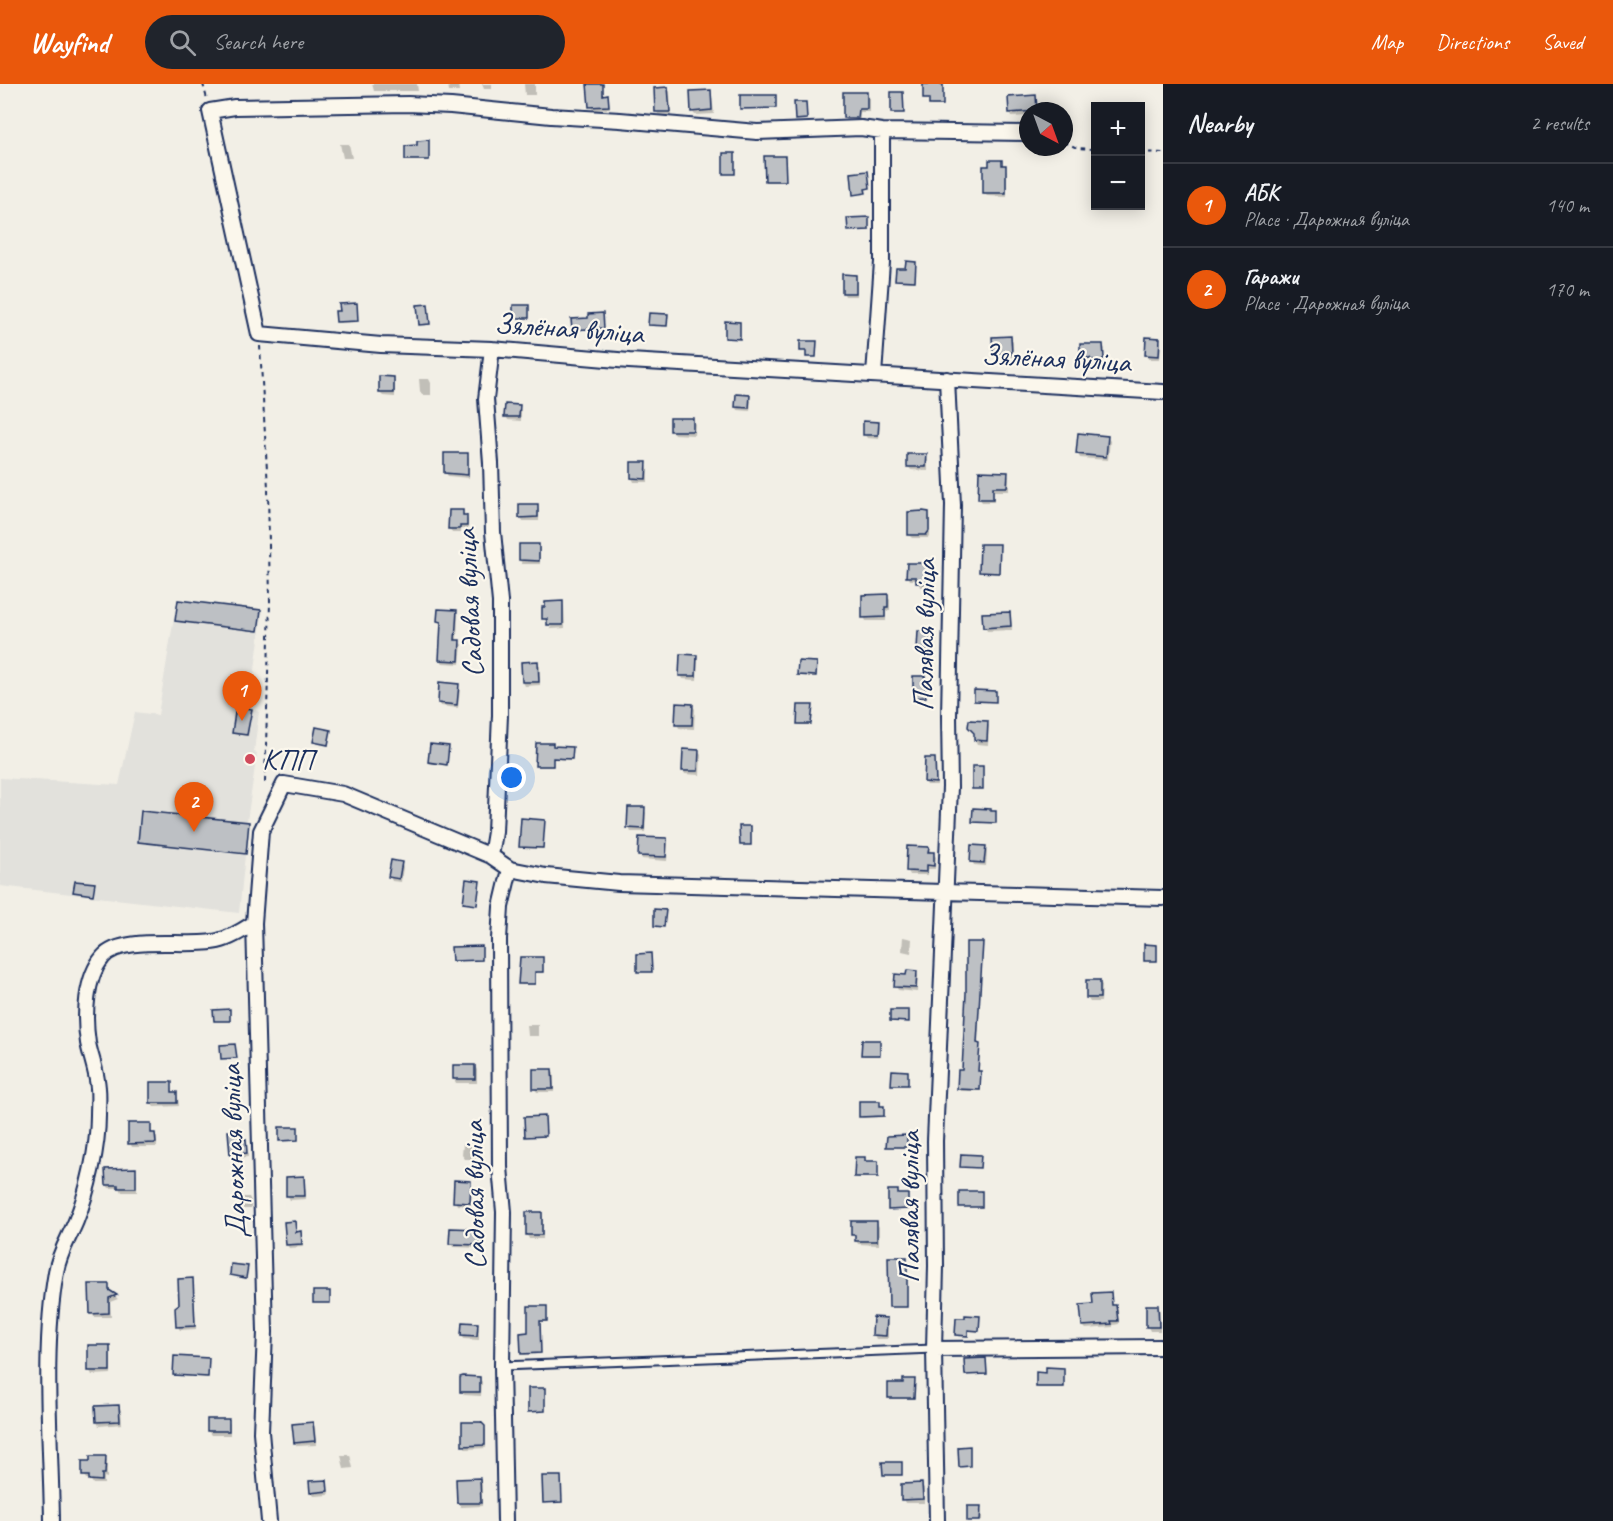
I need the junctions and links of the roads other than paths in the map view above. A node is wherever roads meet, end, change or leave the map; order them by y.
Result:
1 (882, 131) junction
2 (1019, 133) edge
3 (492, 349) junction
4 (874, 375) junction
5 (946, 379) junction
6 (1163, 392) edge
7 (491, 856) junction
8 (510, 869) junction
9 (947, 892) junction
10 (1163, 898) edge
11 (254, 922) junction
12 (1163, 1347) edge
13 (934, 1349) junction
14 (502, 1366) junction
15 (52, 1521) edge
16 (269, 1521) edge
17 (505, 1521) edge
18 (937, 1521) edge

1 - 2 street
1 - 3 street, Зялёная вуліца
1 - 4 street
3 - 4 street, Зялёная вуліца
3 - 7 street, Садовая вуліца
4 - 5 street, Зялёная вуліца
5 - 6 street, Зялёная вуліца
5 - 9 street, Палявая вуліца
7 - 8 street
7 - 11 street, Дарожная вуліца
8 - 9 street
8 - 14 street, Садовая вуліца
9 - 10 street
9 - 13 street, Палявая вуліца
11 - 15 street
11 - 16 street, Дарожная вуліца
12 - 13 street
13 - 14 lane
13 - 18 street, Палявая вуліца
14 - 17 street, Садовая вуліца

